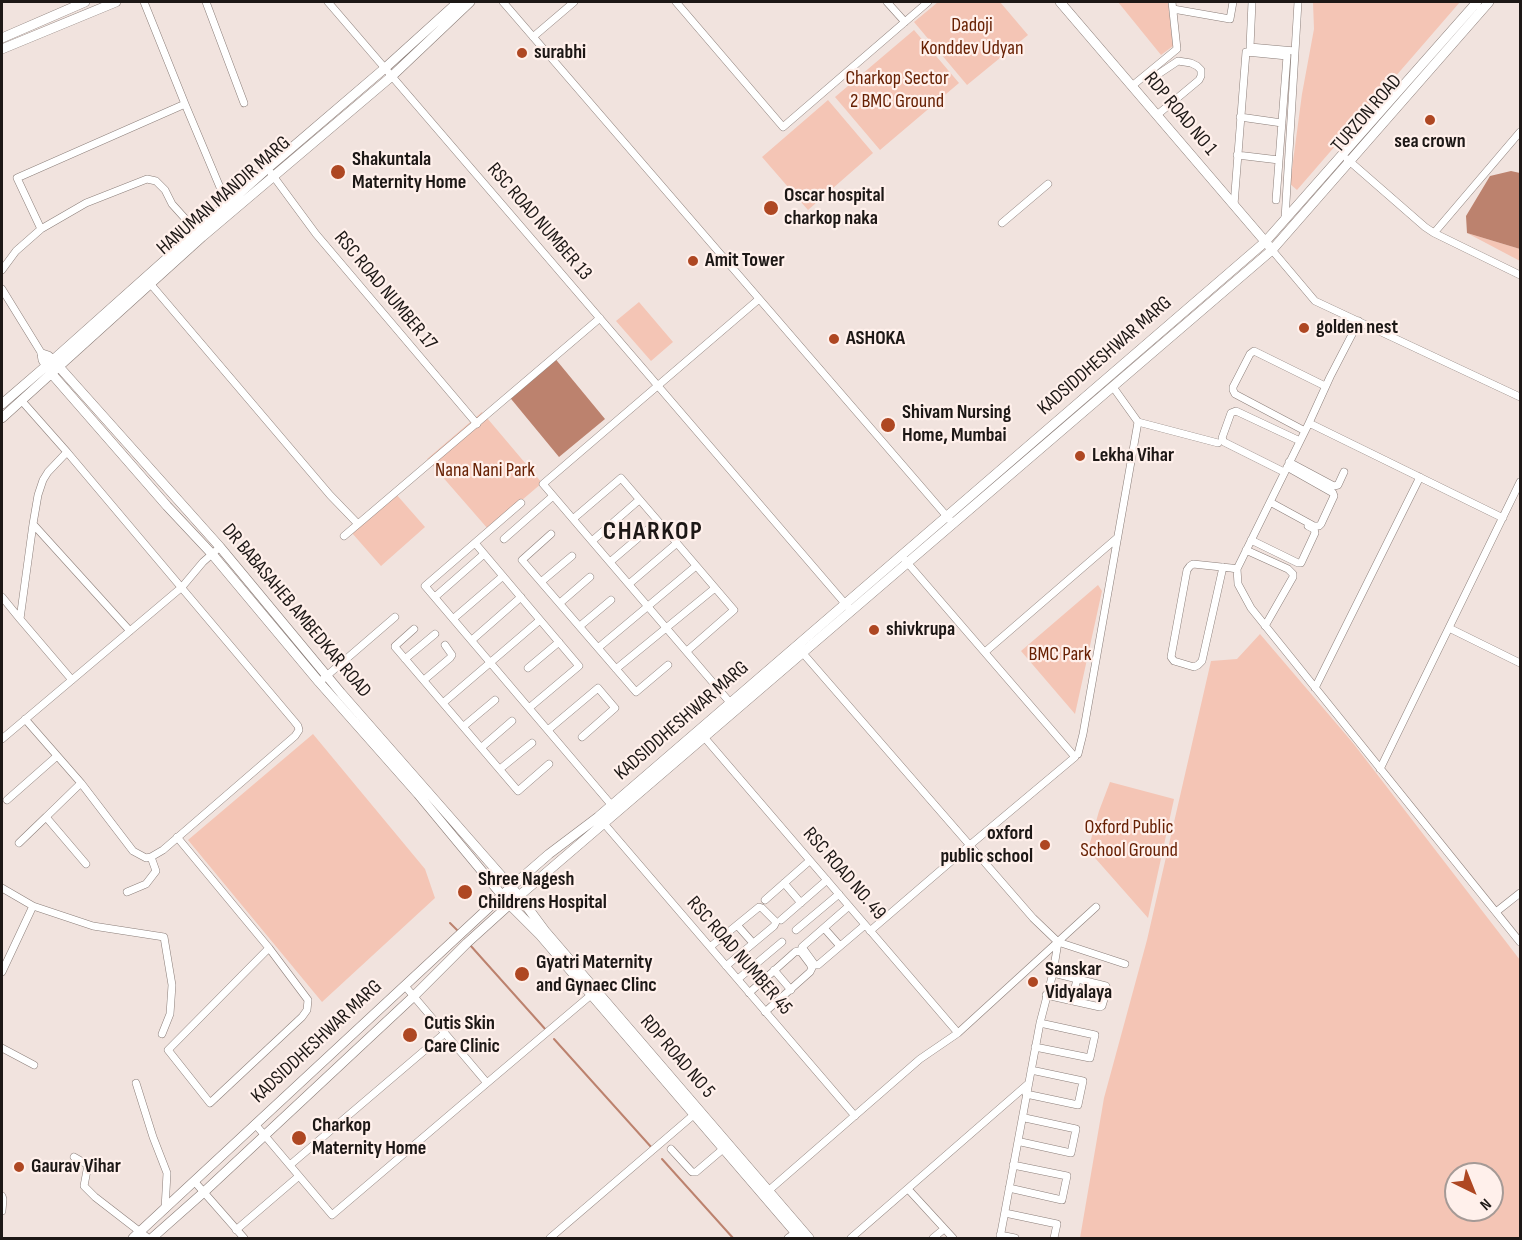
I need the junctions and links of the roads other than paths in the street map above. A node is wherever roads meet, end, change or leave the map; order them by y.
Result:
1 (85, 2) edge
2 (117, 2) edge
3 (144, 2) edge
4 (206, 2) edge
5 (328, 2) edge
6 (458, 2) edge
7 (470, 2) edge
8 (503, 2) edge
9 (574, 2) edge
10 (676, 2) edge
11 (887, 2) edge
12 (928, 2) edge
13 (1060, 2) edge
14 (1233, 2) edge
15 (1252, 2) edge
16 (1298, 2) edge
17 (1477, 2) edge
18 (1489, 2) edge
19 (75, 4) edge
20 (1172, 5) edge
21 (905, 22) junction
22 (533, 37) junction
23 (2, 38) edge
24 (2, 49) edge
25 (1295, 51) junction
26 (388, 72) junction
27 (1151, 79) dead end
28 (1132, 86) junction
29 (244, 103) dead end
30 (185, 104) junction
31 (1157, 116) junction
32 (1240, 117) junction
33 (1282, 123) junction
34 (1521, 132) edge
35 (1238, 155) junction
36 (1346, 158) junction
37 (1279, 160) junction
38 (270, 172) junction
39 (1048, 184) dead end
40 (1276, 200) dead end
41 (1234, 205) junction
42 (231, 207) junction
43 (1285, 219) junction
44 (1002, 223) dead end
45 (41, 228) junction
46 (1434, 232) junction
47 (199, 234) junction
48 (1265, 242) junction
49 (1272, 250) junction
50 (2, 270) edge
51 (1521, 275) edge
52 (148, 281) junction
53 (2, 290) edge
54 (759, 299) junction
55 (600, 318) junction
56 (1359, 321) junction
57 (42, 354) joint
58 (52, 366) junction
59 (658, 386) junction
60 (1325, 386) junction
61 (1113, 387) junction
62 (1521, 397) edge
63 (21, 400) junction
64 (2, 404) edge
65 (2, 418) edge
66 (1138, 422) junction
67 (477, 423) junction
68 (1309, 423) junction
69 (1305, 430) junction
70 (1300, 441) junction
71 (1218, 443) dead end
72 (67, 452) junction
73 (1287, 467) junction
74 (1344, 472) dead end
75 (1420, 477) junction
76 (1521, 482) edge
77 (554, 496) junction
78 (176, 498) junction
79 (639, 500) junction
80 (522, 503) dead end
81 (1269, 504) junction
82 (167, 506) junction
83 (1503, 518) junction
84 (573, 519) junction
85 (950, 520) junction
86 (658, 521) junction
87 (33, 524) junction
88 (358, 524) junction
89 (551, 534) dead end
90 (344, 536) dead end
91 (1117, 538) junction
92 (504, 539) dead end
93 (1251, 540) junction
94 (592, 541) junction
95 (475, 543) junction
96 (677, 543) junction
97 (220, 547) junction
98 (1246, 550) junction
99 (212, 554) junction
100 (484, 554) junction
101 (572, 556) dead end
102 (905, 559) junction
103 (610, 562) junction
104 (696, 566) junction
105 (1223, 567) junction
106 (1237, 569) junction
107 (503, 576) junction
108 (590, 577) dead end
109 (541, 582) junction
110 (629, 584) junction
111 (182, 587) junction
112 (715, 588) junction
113 (2, 597) edge
114 (435, 597) junction
115 (521, 597) junction
116 (610, 600) dead end
117 (560, 603) junction
118 (647, 605) junction
119 (848, 608) junction
120 (395, 617) dead end
121 (20, 619) junction
122 (453, 619) junction
123 (540, 620) junction
124 (580, 626) junction
125 (1265, 626) junction
126 (666, 628) junction
127 (1449, 628) junction
128 (414, 629) dead end
129 (130, 631) junction
130 (435, 634) dead end
131 (472, 640) junction
132 (559, 642) junction
133 (445, 645) dead end
134 (598, 648) junction
135 (800, 649) junction
136 (687, 651) junction
137 (985, 652) junction
138 (405, 659) junction
139 (491, 663) junction
140 (1521, 663) edge
141 (668, 665) dead end
142 (528, 668) dead end
143 (616, 669) junction
144 (327, 675) junction
145 (72, 680) junction
146 (424, 680) junction
147 (319, 682) junction
148 (1315, 688) junction
149 (495, 700) dead end
150 (444, 702) junction
151 (734, 706) junction
152 (529, 708) junction
153 (25, 719) junction
154 (512, 722) dead end
155 (464, 726) junction
156 (548, 730) junction
157 (372, 736) junction
158 (582, 737) dead end
159 (704, 738) junction
160 (2, 739) edge
161 (532, 743) dead end
162 (482, 747) junction
163 (1077, 754) dead end
164 (57, 756) junction
165 (549, 764) dead end
166 (500, 769) junction
167 (1380, 769) junction
168 (81, 783) junction
169 (7, 800) dead end
170 (614, 809) junction
171 (46, 816) junction
172 (601, 820) junction
173 (177, 837) junction
174 (19, 843) dead end
175 (970, 845) junction
176 (472, 851) junction
177 (151, 857) junction
178 (807, 863) dead end
179 (86, 864) dead end
180 (827, 880) junction
181 (784, 883) junction
182 (511, 886) junction
183 (2, 888) edge
184 (127, 892) dead end
185 (1521, 893) edge
186 (838, 894) junction
187 (502, 895) junction
188 (519, 896) junction
189 (765, 900) dead end
190 (801, 903) junction
191 (510, 905) junction
192 (33, 906) junction
193 (849, 906) junction
194 (1096, 907) dead end
195 (1496, 912) junction
196 (781, 920) dead end
197 (737, 925) junction
198 (824, 928) junction
199 (868, 928) junction
200 (796, 930) dead end
201 (782, 942) dead end
202 (1058, 942) junction
203 (1521, 942) edge
204 (753, 944) junction
205 (840, 946) junction
206 (710, 947) junction
207 (268, 948) junction
208 (1125, 964) dead end
209 (726, 966) junction
210 (774, 970) junction
211 (2, 972) edge
212 (1053, 973) junction
213 (738, 979) junction
214 (1077, 979) junction
215 (405, 986) junction
216 (791, 990) junction
217 (749, 993) junction
218 (591, 995) junction
219 (1046, 995) junction
220 (414, 996) junction
221 (1072, 1001) junction
222 (765, 1012) junction
223 (1040, 1023) junction
224 (445, 1033) junction
225 (958, 1033) junction
226 (162, 1034) dead end
227 (1035, 1047) junction
228 (2, 1048) edge
229 (34, 1065) dead end
230 (1031, 1070) junction
231 (136, 1083) dead end
232 (487, 1083) junction
233 (1028, 1084) junction
234 (1026, 1094) junction
235 (697, 1112) junction
236 (855, 1116) junction
237 (1025, 1118) dead end
238 (255, 1124) junction
239 (265, 1135) junction
240 (1021, 1142) dead end
241 (671, 1149) dead end
242 (723, 1149) junction
243 (74, 1157) dead end
244 (290, 1165) junction
245 (1013, 1165) junction
246 (299, 1176) junction
247 (194, 1181) junction
248 (1009, 1188) junction
249 (908, 1189) junction
250 (204, 1192) junction
251 (765, 1194) junction
252 (2, 1196) edge
253 (165, 1209) junction
254 (2, 1210) edge
255 (1005, 1213) junction
256 (944, 1228) junction
257 (236, 1230) junction
258 (796, 1234) edge
259 (137, 1235) edge
260 (1000, 1237) edge
261 (150, 1239) edge
262 (244, 1239) edge
263 (550, 1239) edge
264 (809, 1239) edge
265 (851, 1239) edge
266 (933, 1239) edge
267 (953, 1239) edge
268 (1015, 1239) edge
269 (1054, 1239) edge

1 - 19 street
2 - 24 street
3 - 30 street
4 - 29 street
5 - 26 street, RSC ROAD NUMBER 13
6 - 26 street
7 - 26 street, HANUMAN MANDIR MARG
8 - 22 street
9 - 22 street
10 - 21 street
11 - 21 street
12 - 21 street
13 - 28 street, RDP ROAD NO 1
14 - 20 street
15 - 25 street
16 - 25 street
17 - 36 street, TURZON ROAD
18 - 36 street, TURZON ROAD
19 - 23 street
20 - 28 street
22 - 54 street
25 - 43 street
26 - 38 street, HANUMAN MANDIR MARG
26 - 55 street, RSC ROAD NUMBER 13
27 - 31 street
28 - 31 street, RDP ROAD NO 1
30 - 42 street
30 - 45 street
31 - 41 street, RDP ROAD NO 1
32 - 33 street
32 - 33 street
32 - 35 street
33 - 37 street
34 - 46 street
35 - 37 street
35 - 41 street
36 - 43 street, TURZON ROAD
36 - 46 street
36 - 49 street, TURZON ROAD
37 - 40 street
38 - 42 street, HANUMAN MANDIR MARG
38 - 67 street, RSC ROAD NUMBER 17
39 - 44 street
41 - 48 street, RDP ROAD NO 1
42 - 47 street, HANUMAN MANDIR MARG
43 - 48 street, TURZON ROAD
45 - 47 street
45 - 50 street
46 - 51 street
47 - 52 street, HANUMAN MANDIR MARG
48 - 49 street, RDP ROAD NO 1
48 - 85 street, KADSIDDHESHWAR MARG
49 - 56 street
49 - 61 street, KADSIDDHESHWAR MARG
52 - 58 street, HANUMAN MANDIR MARG
52 - 88 street
53 - 57 street, DR BABASAHEB AMBEDKAR ROAD
54 - 59 street
54 - 85 street
55 - 59 street, RSC ROAD NUMBER 13
55 - 67 street
56 - 60 street
56 - 62 street
57 - 58 street, DR BABASAHEB AMBEDKAR ROAD
58 - 63 street
58 - 64 street
58 - 78 street, DR BABASAHEB AMBEDKAR ROAD
58 - 82 street, DR BABASAHEB AMBEDKAR ROAD
59 - 77 street
59 - 119 street, RSC ROAD NUMBER 13
60 - 68 street
60 - 69 street
61 - 66 street
61 - 85 street, KADSIDDHESHWAR MARG
63 - 65 street
63 - 72 street
66 - 71 street
66 - 91 street
67 - 88 street
68 - 69 street
68 - 75 street
69 - 70 street
70 - 73 street
70 - 73 street
72 - 87 street
72 - 111 street
73 - 74 street
73 - 81 street
73 - 81 street
75 - 83 street
75 - 148 street
76 - 83 street
77 - 84 street
77 - 92 street
78 - 82 street
78 - 97 street, DR BABASAHEB AMBEDKAR ROAD
79 - 84 street
79 - 86 street
79 - 94 street
80 - 95 street
81 - 93 street
81 - 93 street
82 - 99 street, DR BABASAHEB AMBEDKAR ROAD
83 - 127 street
84 - 94 street
85 - 102 street, KADSIDDHESHWAR MARG
86 - 96 street
86 - 103 street
87 - 121 street
87 - 129 street
88 - 90 street
89 - 109 street
91 - 137 street
91 - 163 street
93 - 98 street
94 - 103 street
95 - 100 street
95 - 114 street
96 - 104 street
96 - 110 street
97 - 99 street
97 - 144 street, DR BABASAHEB AMBEDKAR ROAD
98 - 106 street
98 - 125 street
99 - 111 street
99 - 147 street, DR BABASAHEB AMBEDKAR ROAD
100 - 107 street
100 - 114 street
101 - 109 street
102 - 119 street, KADSIDDHESHWAR MARG
102 - 137 street
103 - 110 street
104 - 112 street
104 - 118 street
105 - 105 street
105 - 106 street
106 - 125 street
107 - 115 street
107 - 122 street
108 - 117 street
109 - 117 street
110 - 118 street
111 - 129 street
111 - 173 street
112 - 126 street
112 - 136 street
113 - 121 street
114 - 122 street
115 - 123 street
115 - 131 street
116 - 124 street
117 - 124 street
118 - 126 street
118 - 134 street
119 - 135 street, KADSIDDHESHWAR MARG
120 - 144 street
121 - 145 street
122 - 131 street
123 - 132 street
123 - 139 street
124 - 134 street
125 - 148 street
126 - 136 street
126 - 143 street
127 - 140 street
127 - 167 street
128 - 138 street
129 - 145 street
130 - 138 street
131 - 139 street
132 - 142 street
132 - 152 street
133 - 146 street
134 - 143 street
135 - 151 street, KADSIDDHESHWAR MARG
135 - 175 street
136 - 151 street
137 - 175 street
138 - 146 street
139 - 150 street
139 - 152 street
141 - 143 street
144 - 147 street
144 - 157 street, DR BABASAHEB AMBEDKAR ROAD
145 - 153 street
146 - 150 street
147 - 157 street, DR BABASAHEB AMBEDKAR ROAD
148 - 167 street
149 - 155 street
150 - 155 street
151 - 159 street, KADSIDDHESHWAR MARG
151 - 170 street, KADSIDDHESHWAR MARG
152 - 156 street
153 - 160 street
153 - 164 street
154 - 162 street
155 - 162 street
156 - 158 street
156 - 170 street
157 - 176 street, DR BABASAHEB AMBEDKAR ROAD
159 - 170 street, KADSIDDHESHWAR MARG
159 - 180 street, RSC ROAD NO. 49
161 - 166 street
162 - 166 street
164 - 168 street
164 - 169 street
165 - 166 street
167 - 195 street
168 - 171 street
168 - 177 street
170 - 172 street, KADSIDDHESHWAR MARG
171 - 174 street
171 - 179 street
172 - 182 street, KADSIDDHESHWAR MARG
172 - 188 street, KADSIDDHESHWAR MARG
172 - 206 street, RSC ROAD NUMBER 45
173 - 177 street
173 - 207 street
175 - 199 street
175 - 202 street
176 - 182 street, DR BABASAHEB AMBEDKAR ROAD
176 - 187 street, DR BABASAHEB AMBEDKAR ROAD
177 - 184 street
178 - 181 street
180 - 186 street, RSC ROAD NO. 49
180 - 190 street
181 - 189 street
181 - 190 street
182 - 187 street, KADSIDDHESHWAR MARG
182 - 188 street, DR BABASAHEB AMBEDKAR ROAD
183 - 192 street
185 - 195 street
186 - 193 street, RSC ROAD NO. 49
186 - 200 street
187 - 191 street, DR BABASAHEB AMBEDKAR ROAD
187 - 215 street, KADSIDDHESHWAR MARG
188 - 191 street, KADSIDDHESHWAR MARG
188 - 235 street, RDP ROAD NO 5
190 - 196 street
191 - 218 street, RDP ROAD NO 5
191 - 220 street, KADSIDDHESHWAR MARG
192 - 211 street
192 - 226 street
193 - 198 street
193 - 199 street, RSC ROAD NO. 49
194 - 202 street
195 - 203 street
197 - 204 street
197 - 204 street
197 - 206 street
198 - 205 street
198 - 205 street
199 - 205 street
199 - 225 street, RSC ROAD NO. 49
201 - 213 street
202 - 208 street
202 - 212 street
202 - 225 street
204 - 209 street
206 - 209 street, RSC ROAD NUMBER 45
207 - 207 street
209 - 213 street, RSC ROAD NUMBER 45
210 - 216 street
210 - 216 street
210 - 217 street
212 - 214 street
212 - 219 street
213 - 217 street, RSC ROAD NUMBER 45
214 - 221 street
214 - 221 street
215 - 220 street
215 - 238 street, KADSIDDHESHWAR MARG
216 - 222 street
217 - 222 street, RSC ROAD NUMBER 45
218 - 232 street
218 - 235 street, RDP ROAD NO 5
219 - 221 street
219 - 223 street
220 - 224 street
220 - 239 street, KADSIDDHESHWAR MARG
222 - 236 street, RSC ROAD NUMBER 45
223 - 227 street
223 - 227 street
224 - 232 street
224 - 244 street
225 - 236 street
227 - 230 street
228 - 229 street
230 - 233 street
230 - 234 street
231 - 253 street
232 - 246 street
233 - 234 street
233 - 249 street
234 - 245 street
235 - 242 street, RDP ROAD NO 5
235 - 251 street, RDP ROAD NO 5
235 - 263 street
236 - 251 street
237 - 240 street
238 - 239 street
238 - 247 street, KADSIDDHESHWAR MARG
239 - 244 street
239 - 250 street, KADSIDDHESHWAR MARG
241 - 242 street
242 - 251 street, RDP ROAD NO 5
243 - 259 street
244 - 246 street
245 - 248 street
245 - 248 street
246 - 257 street
247 - 250 street
247 - 253 street, KADSIDDHESHWAR MARG
248 - 255 street
249 - 256 street
249 - 265 street
250 - 257 street
250 - 261 street, KADSIDDHESHWAR MARG
251 - 258 street, RDP ROAD NO 5
252 - 254 street
253 - 259 street, KADSIDDHESHWAR MARG
255 - 260 street
255 - 269 street
256 - 266 street
256 - 267 street
257 - 262 street
258 - 264 street, RDP ROAD NO 5
259 - 261 street
260 - 268 street

